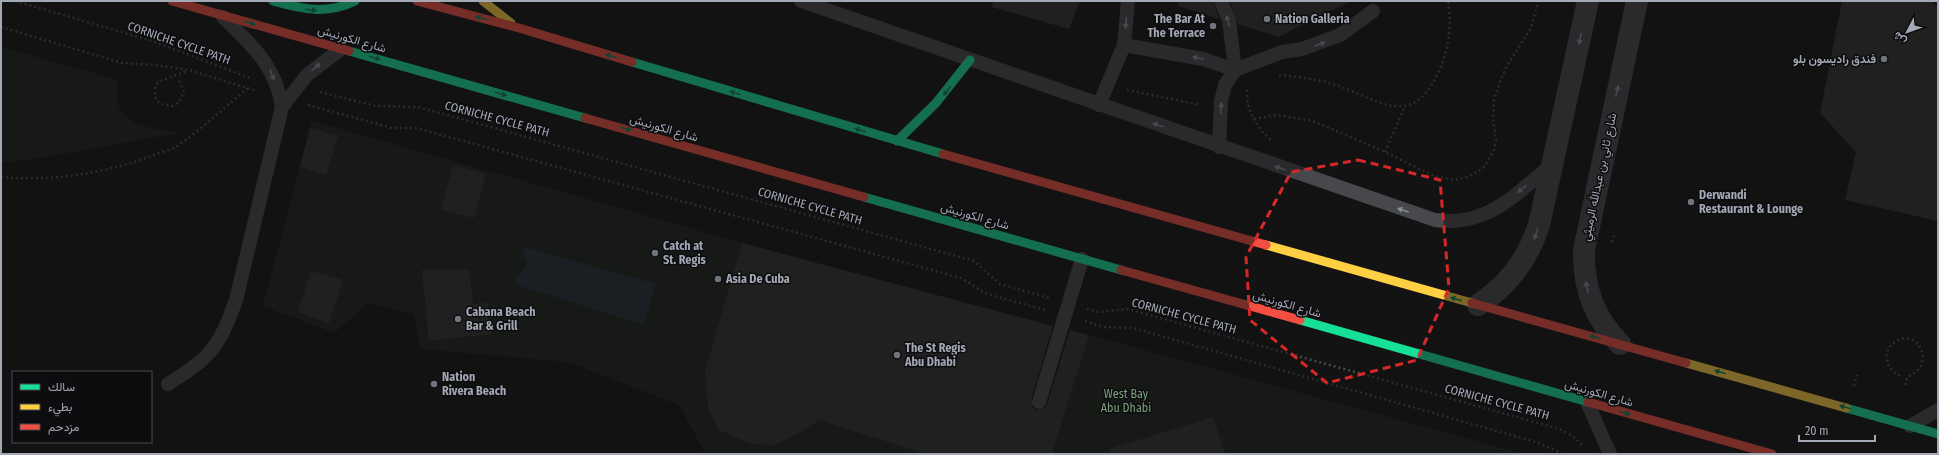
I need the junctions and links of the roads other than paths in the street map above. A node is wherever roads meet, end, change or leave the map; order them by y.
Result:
1 (172, 1) edge
2 (273, 1) edge
3 (354, 1) edge
4 (417, 1) edge
5 (483, 1) edge
6 (801, 1) edge
7 (1128, 1) edge
8 (1221, 1) edge
9 (1588, 1) edge
10 (1637, 1) edge
11 (1373, 11) dead end
12 (220, 14) junction
13 (518, 28) junction
14 (1124, 45) junction
15 (341, 49) junction
16 (970, 60) junction
17 (1235, 70) junction
18 (283, 101) junction
19 (1099, 105) junction
20 (897, 141) junction
21 (1219, 146) junction
22 (1553, 164) junction
23 (1082, 259) junction
24 (1478, 305) junction
25 (1620, 344) junction
26 (168, 384) dead end
27 (1039, 402) dead end
28 (1587, 402) junction
29 (1938, 410) edge
30 (1910, 426) junction
31 (1938, 434) edge
32 (1610, 454) edge
33 (1772, 454) edge

1 - 12 main road, شارع الكورنيش
2 -> 3 main road
13 -> 4 main road
5 - 13 main road
6 - 16 lane
7 -> 14 lane
17 -> 8 lane
9 -> 22 street
25 -> 10 street, شارع ثاني بن عبدالله الرميثي
17 -> 11 lane
12 -> 15 main road, شارع الكورنيش
12 -> 18 lane
20 -> 13 main road
17 -> 14 lane
14 - 19 lane
18 -> 15 lane
15 -> 23 main road, شارع الكورنيش
16 - 19 lane
16 -> 20 main road
21 -> 17 lane
18 - 26 lane
21 -> 19 lane
24 -> 20 main road
22 -> 21 lane
22 -> 24 street
23 - 27 lane
23 - 28 main road, شارع الكورنيش
25 -> 24 main road
30 -> 25 main road
28 - 32 lane
28 -> 33 main road, شارع الكورنيش
29 - 30 lane
30 - 31 main road

